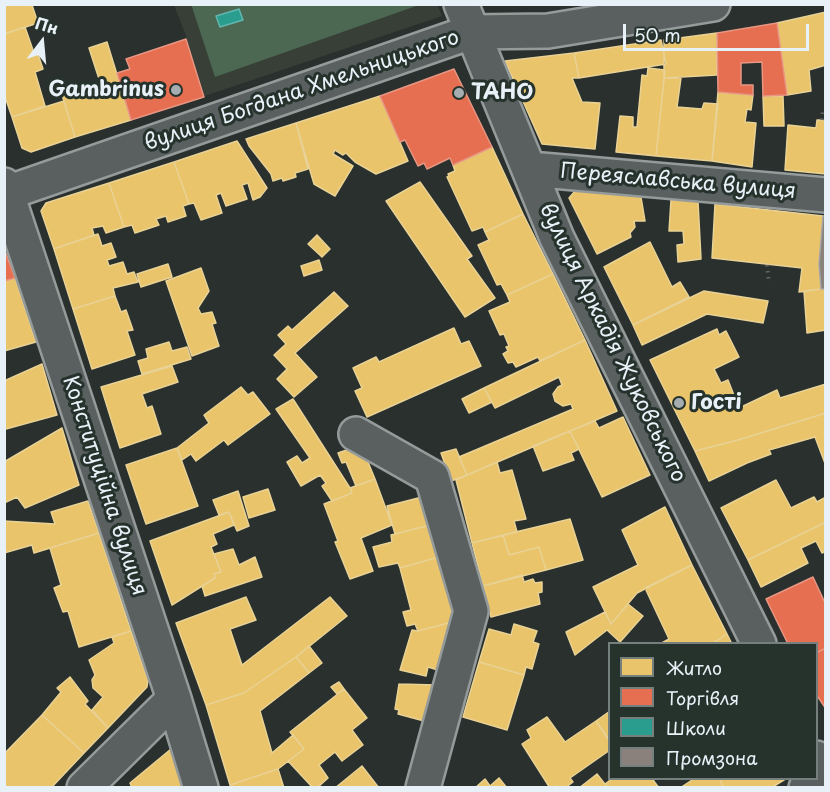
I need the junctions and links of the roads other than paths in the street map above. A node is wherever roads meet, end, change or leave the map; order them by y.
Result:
1 (494, 4) edge
2 (713, 4) edge
3 (466, 18) edge
4 (530, 170) junction
5 (5, 191) edge
6 (825, 195) edge
7 (356, 434) dead end
8 (758, 642) edge
9 (174, 699) junction
10 (84, 788) edge
11 (201, 788) edge
12 (423, 788) edge

1 - 3 street
2 - 3 street, вулиця Богдана Хмельницького
3 - 4 street, вулиця Аркадія Жуковського
3 - 5 street, вулиця Богдана Хмельницького
4 - 6 street, Переяславська вулиця
4 - 8 street, вулиця Аркадія Жуковського
5 - 9 street, Конституційна вулиця
7 - 12 street
9 - 10 street
9 - 11 street, Конституційна вулиця

